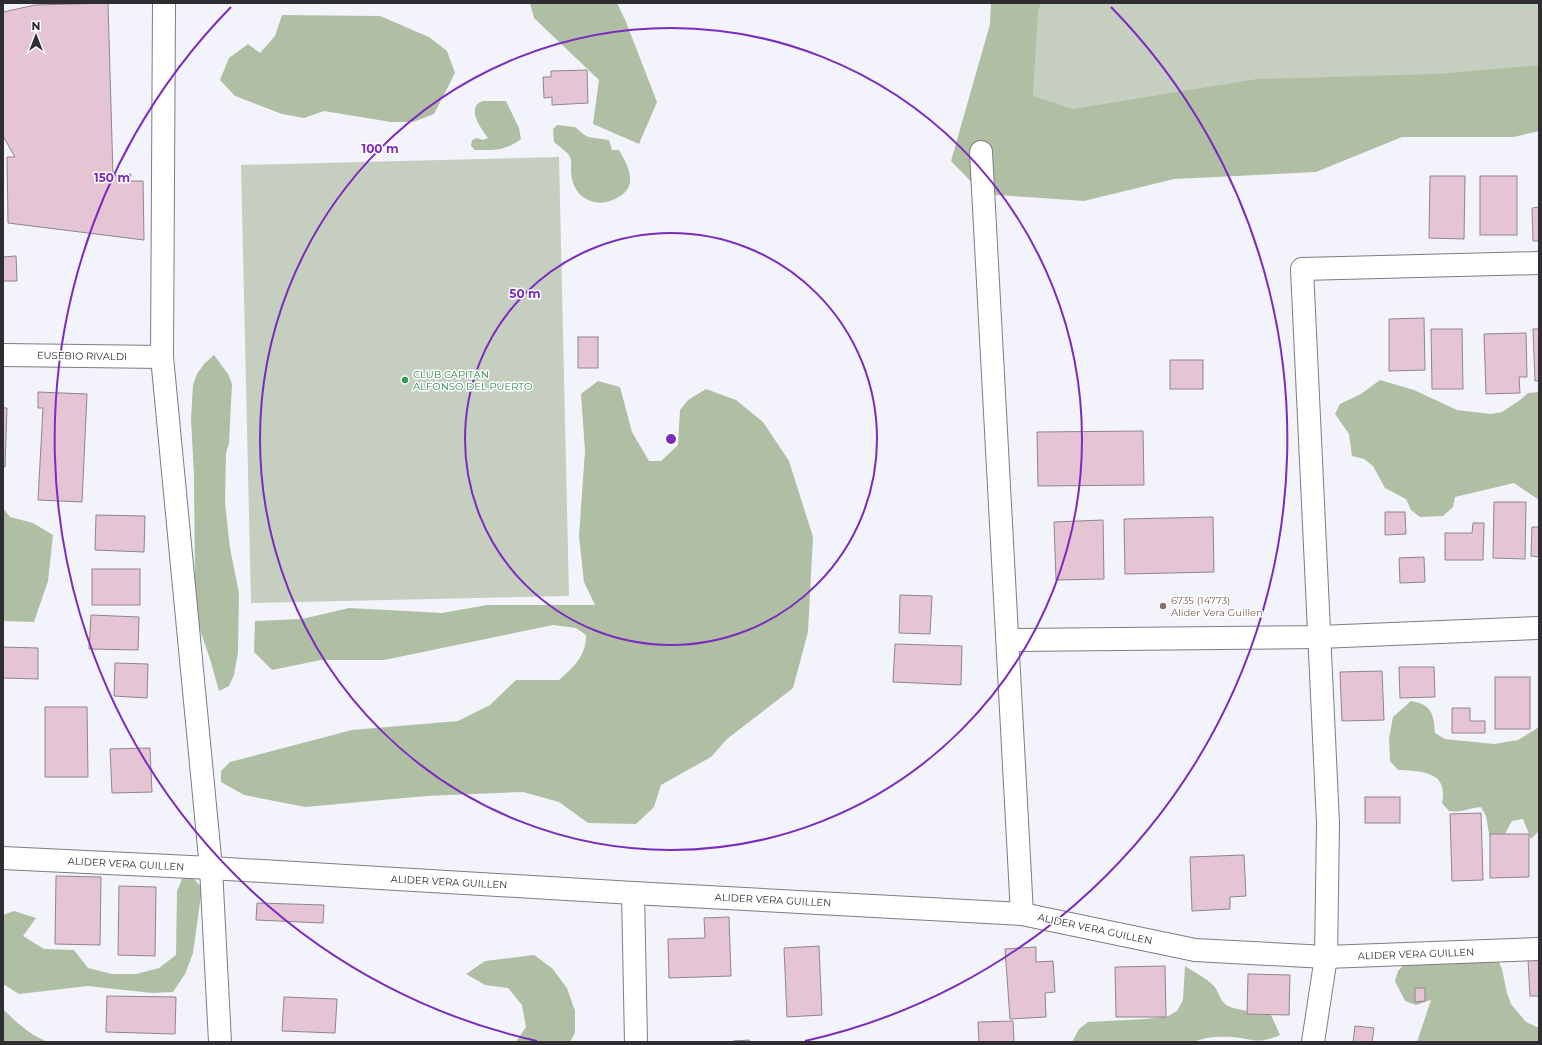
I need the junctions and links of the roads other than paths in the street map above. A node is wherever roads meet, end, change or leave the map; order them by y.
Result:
1 (164, 3) edge
2 (981, 152) dead end
3 (1539, 264) edge
4 (3, 355) edge
5 (162, 357) junction
6 (1539, 628) edge
7 (1319, 637) junction
8 (1008, 640) junction
9 (3, 858) edge
10 (211, 868) junction
11 (633, 893) junction
12 (1022, 914) junction
13 (1539, 949) edge
14 (1326, 957) junction
15 (220, 1042) edge
16 (636, 1042) edge
17 (1313, 1042) edge

1 - 5 street
2 - 8 street
3 - 7 street
4 - 5 street, EUSEBIO RIVALDI
5 - 10 street
6 - 7 street
7 - 8 street
7 - 14 street
8 - 12 street
9 - 10 street, ALIDER VERA GUILLEN
10 - 11 street, ALIDER VERA GUILLEN
10 - 15 street
11 - 12 street, ALIDER VERA GUILLEN
11 - 16 street
12 - 14 street, ALIDER VERA GUILLEN
13 - 14 street, ALIDER VERA GUILLEN
14 - 17 street

